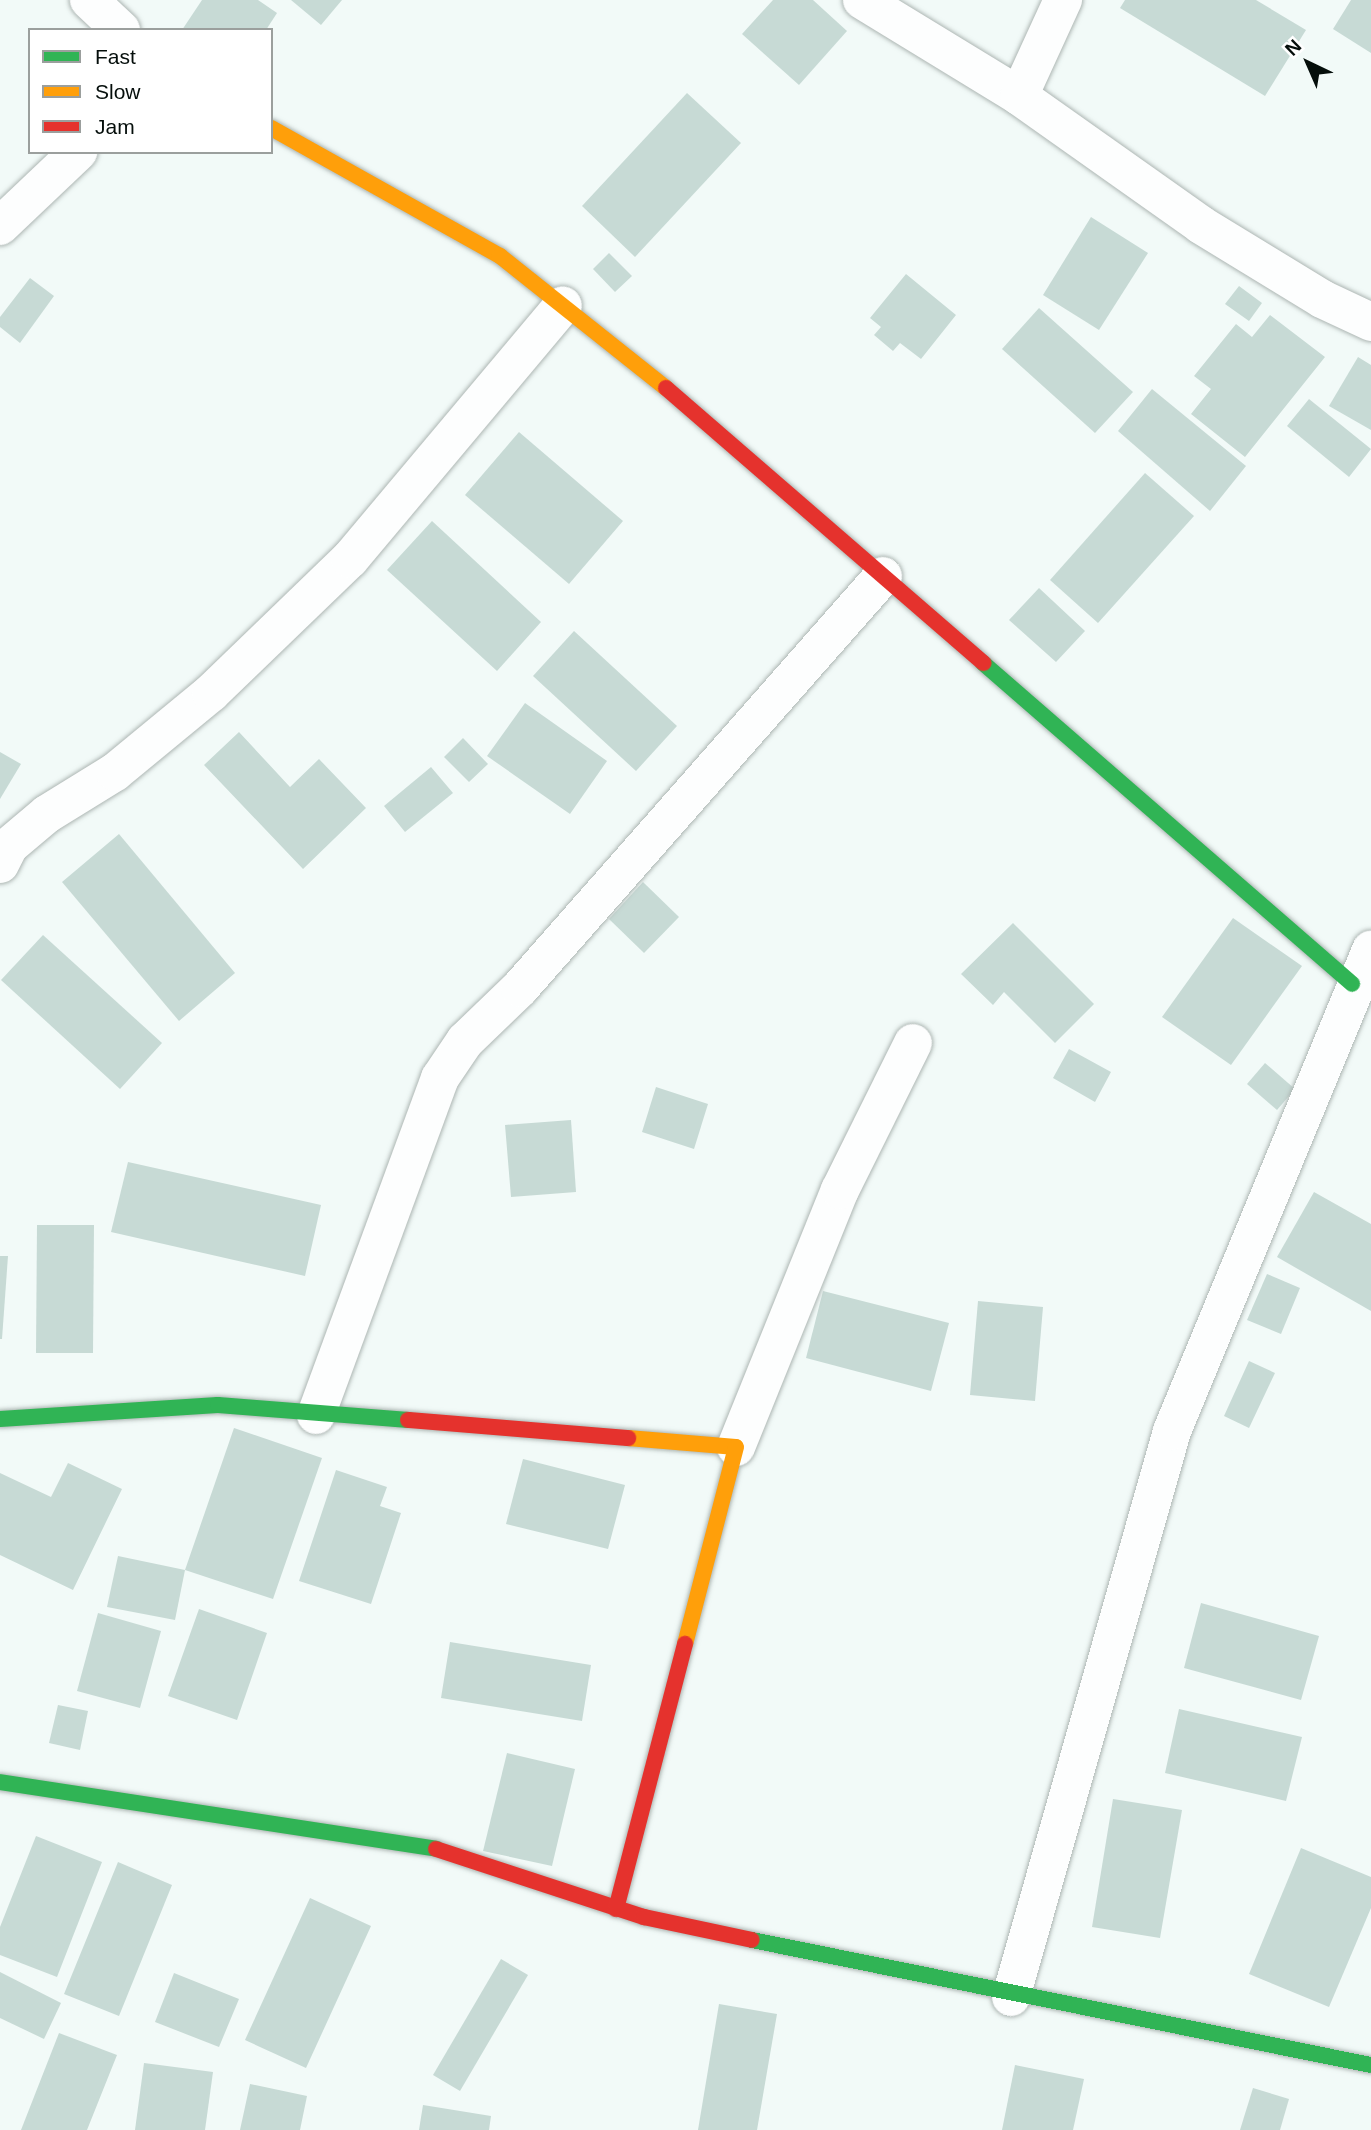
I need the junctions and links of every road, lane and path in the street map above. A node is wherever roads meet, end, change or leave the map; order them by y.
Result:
1 (89, 0) edge
2 (862, 0) edge
3 (1063, 0) edge
4 (119, 28) edge
5 (1019, 96) junction
6 (273, 129) edge
7 (76, 154) edge
8 (0, 226) edge
9 (563, 304) junction
10 (1371, 322) edge
11 (883, 576) junction
12 (0, 864) edge
13 (1371, 950) edge
14 (1352, 984) junction
15 (913, 1043) dead end
16 (316, 1415) junction
17 (0, 1419) edge
18 (736, 1447) junction
19 (0, 1782) edge
20 (616, 1909) junction
21 (1011, 1997) junction
22 (1371, 2065) edge

1 - 4 street
2 - 5 street
3 - 5 street
5 - 10 street
6 - 9 street
7 - 8 street
9 - 11 street
9 - 12 street
11 - 14 street
11 - 16 street
13 - 14 street
14 - 21 street
15 - 18 street
16 - 17 street
16 - 18 street
18 - 20 street
19 - 20 street
20 - 21 street
21 - 22 street

